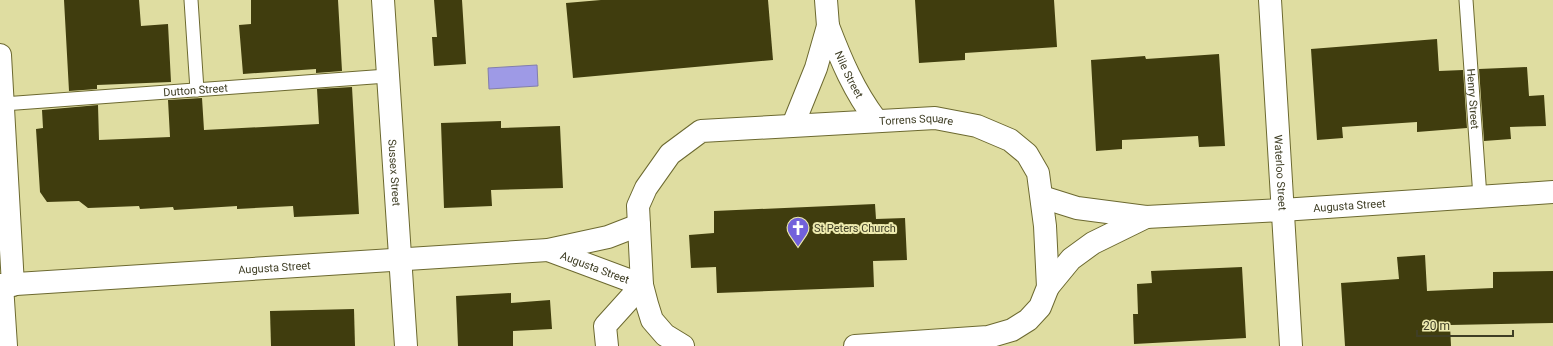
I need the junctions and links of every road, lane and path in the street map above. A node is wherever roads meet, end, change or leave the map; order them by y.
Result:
1 (192, 0) edge
2 (384, 0) edge
3 (826, 0) edge
4 (1270, 0) edge
5 (1466, 0) edge
6 (828, 26) junction
7 (0, 55) edge
8 (388, 76) junction
9 (197, 90) junction
10 (3, 104) junction
11 (876, 120) junction
12 (793, 125) junction
13 (1553, 192) edge
14 (1042, 197) junction
15 (1480, 197) junction
16 (1282, 210) junction
17 (1146, 217) junction
18 (639, 225) junction
19 (548, 250) junction
20 (400, 259) junction
21 (5, 285) edge
22 (642, 285) junction
23 (1048, 287) junction
24 (6, 346) edge
25 (406, 346) edge
26 (607, 346) edge
27 (683, 346) edge
28 (855, 346) edge
29 (1291, 346) edge

1 - 9 lane
2 - 8 street, Sussex Street
3 - 6 street, Nile Street
4 - 16 street, Waterloo Street
5 - 15 lane, Henry Street
6 - 11 street, Nile Street
6 - 12 street, Nile Street
7 - 10 street
8 - 9 lane, Dutton Street
8 - 20 street, Sussex Street
9 - 10 lane, Dutton Street
10 - 21 street
11 - 12 street, Torrens Square
11 - 14 street, Torrens Square
12 - 18 street, Torrens Square
13 - 15 street, Augusta Street
14 - 17 street, Augusta Street
14 - 23 street, Torrens Square
15 - 16 street, Augusta Street
16 - 17 street, Augusta Street
16 - 29 street, Waterloo Street
17 - 23 street, Augusta Street
18 - 19 street, Augusta Street
18 - 22 street, Torrens Square
19 - 20 street, Augusta Street
19 - 22 street, Augusta Street
20 - 21 street, Augusta Street
20 - 25 street, Sussex Street
21 - 24 street
22 - 26 street
22 - 27 street, Torrens Square
23 - 28 street, Torrens Square

